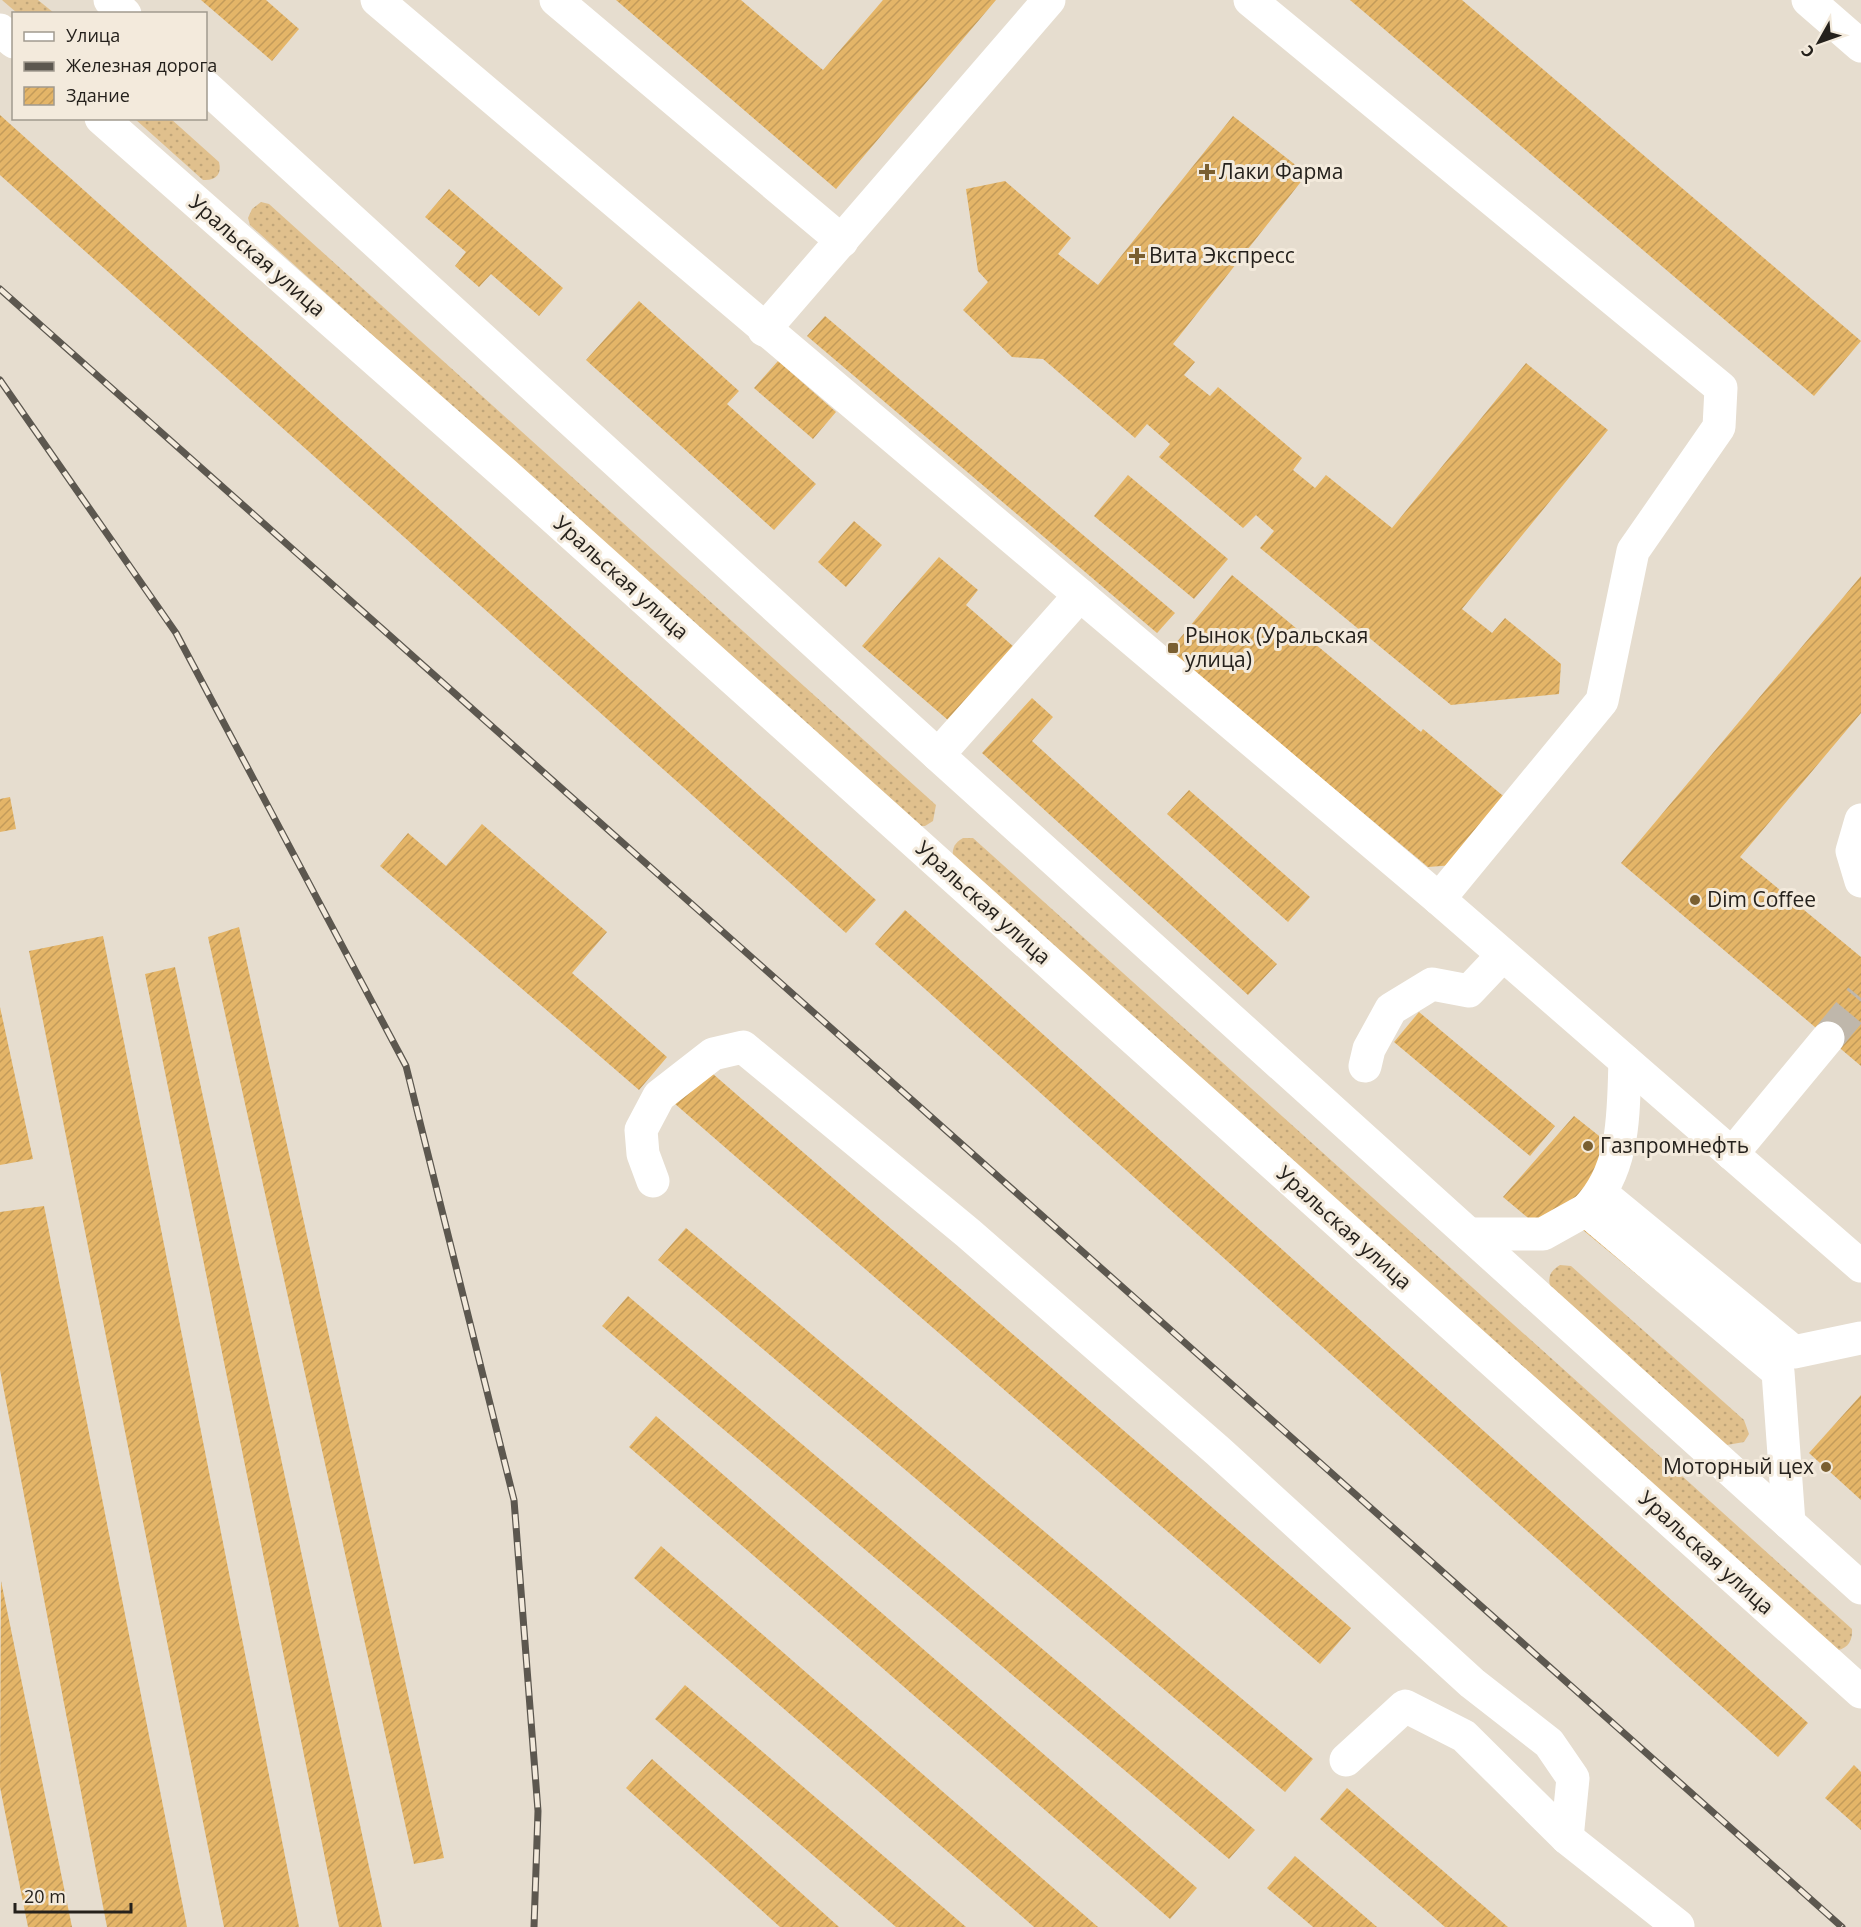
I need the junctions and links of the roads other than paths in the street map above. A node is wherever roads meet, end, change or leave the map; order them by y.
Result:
1 (110, 0) edge
2 (377, 0) edge
3 (556, 0) edge
4 (1049, 0) edge
5 (1250, 0) edge
6 (1808, 0) edge
7 (123, 12) edge
8 (0, 30) edge
9 (12, 40) edge
10 (1861, 46) edge
11 (207, 88) edge
12 (103, 120) edge
13 (842, 241) junction
14 (765, 330) junction
15 (1080, 595) junction
16 (938, 754) junction
17 (1861, 820) edge
18 (1861, 880) edge
19 (1439, 899) junction
20 (1503, 955) junction
21 (1828, 1038) tunnel mouth
22 (1624, 1061) junction
23 (1365, 1066) dead end
24 (1732, 1154) junction
25 (653, 1181) dead end
26 (1594, 1202) junction
27 (1469, 1234) junction
28 (1861, 1266) edge
29 (1861, 1338) edge
30 (1786, 1362) junction
31 (1789, 1523) junction
32 (1861, 1588) edge
33 (1861, 1692) edge
34 (1346, 1760) dead end
35 (1567, 1838) junction
36 (1678, 1926) edge

1 - 7 main road
2 - 14 main road
3 - 13 main road
4 - 13 main road
5 - 19 main road
6 - 10 main road
8 - 9 main road
11 - 16 main road
12 - 33 main road, Уральская улица
13 - 14 main road
14 - 15 main road
15 - 16 main road
15 - 19 main road
16 - 27 main road
17 - 18 main road
19 - 20 main road
20 - 22 main road
20 - 23 main road
21 - 24 main road
22 - 24 main road
22 - 26 main road
24 - 28 main road
25 - 35 main road
26 - 27 main road
26 - 30 main road
27 - 31 main road
29 - 30 main road
30 - 31 main road
31 - 32 main road
34 - 35 main road
35 - 36 main road

